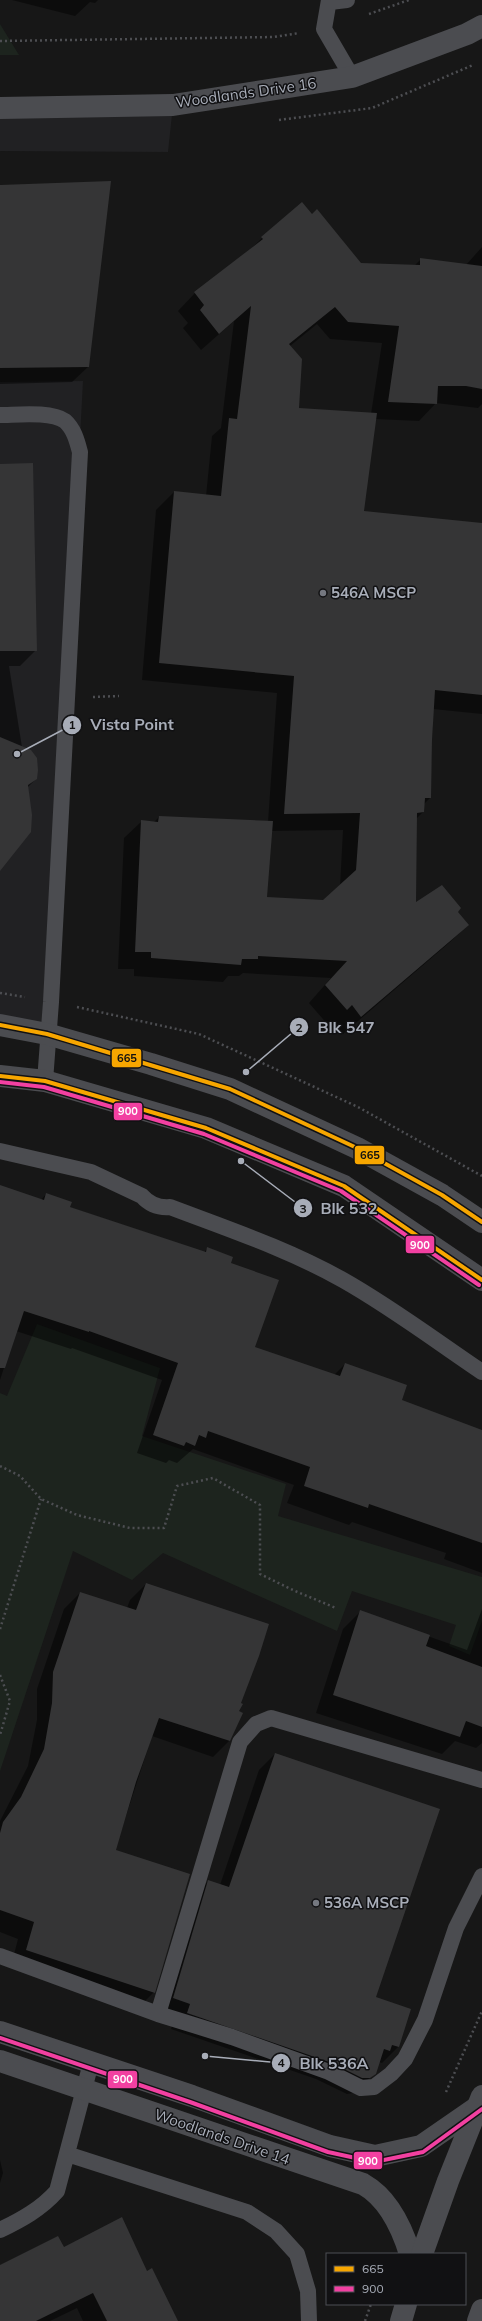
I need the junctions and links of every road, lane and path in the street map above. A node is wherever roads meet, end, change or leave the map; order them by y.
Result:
1 (347, 0) edge
2 (409, 0) edge
3 (329, 1) edge
4 (366, 15) dead end
5 (482, 26) edge
6 (324, 29) junction
7 (0, 40) edge
8 (352, 78) junction
9 (0, 108) edge
10 (0, 415) edge
11 (0, 1025) edge
12 (47, 1034) junction
13 (0, 1076) edge
14 (45, 1081) junction
15 (0, 1151) edge
16 (482, 1222) edge
17 (482, 1280) edge
18 (482, 1372) edge
19 (0, 1466) edge
20 (41, 1499) junction
21 (336, 1608) dead end
22 (0, 1629) edge
23 (0, 1675) edge
24 (0, 1734) edge
25 (482, 1780) edge
26 (482, 1876) edge
27 (0, 1956) edge
28 (482, 2011) edge
29 (158, 2014) junction
30 (0, 2032) edge
31 (0, 2062) edge
32 (91, 2063) junction
33 (83, 2090) junction
34 (445, 2093) dead end
35 (479, 2102) edge
36 (67, 2154) junction
37 (0, 2230) edge
38 (410, 2253) edge
39 (422, 2253) edge
40 (371, 2305) edge
41 (406, 2305) edge
42 (482, 2310) edge
43 (309, 2321) edge
44 (364, 2321) edge
45 (401, 2321) edge
46 (478, 2321) edge

1 - 3 lane
2 - 4 path
3 - 6 lane
5 - 8 street, Woodlands Drive 16
6 - 7 path
6 - 8 lane
8 - 9 street, Woodlands Drive 16
10 - 12 lane
11 - 12 street
12 - 14 lane
12 - 16 street
13 - 14 street
14 - 17 street
15 - 18 lane
19 - 20 path
20 - 21 path
20 - 22 path
23 - 24 path
25 - 29 lane
26 - 29 lane
27 - 29 lane
28 - 34 path
30 - 32 street, Woodlands Drive 14
31 - 33 street, Woodlands Drive 14
32 - 33 lane
32 - 35 street, Woodlands Drive 14
33 - 36 lane
33 - 38 street, Woodlands Drive 14
35 - 39 street
36 - 37 lane
36 - 43 lane
40 - 44 path
41 - 45 street
42 - 46 street

